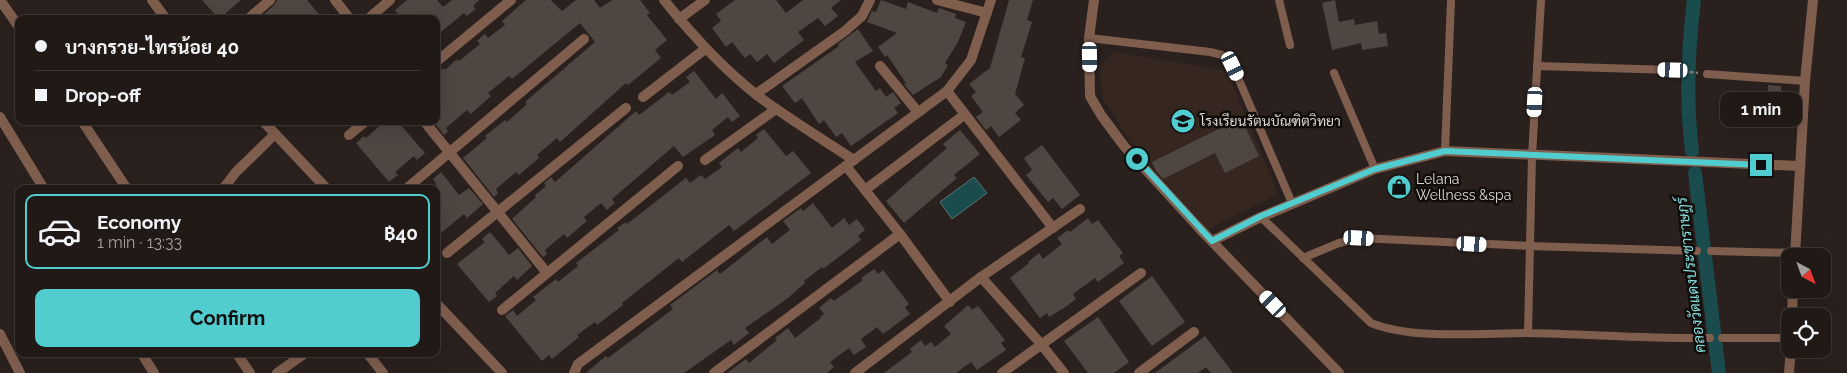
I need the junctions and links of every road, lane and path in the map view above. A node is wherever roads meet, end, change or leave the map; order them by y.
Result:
1 (0, 0) edge
2 (152, 0) edge
3 (270, 0) edge
4 (335, 0) edge
5 (390, 0) edge
6 (511, 0) edge
7 (664, 0) edge
8 (705, 0) edge
9 (870, 0) edge
10 (937, 0) edge
11 (991, 0) edge
12 (1094, 0) edge
13 (1279, 0) edge
14 (1450, 0) edge
15 (1541, 0) edge
16 (1813, 0) edge
17 (987, 13) junction
18 (163, 15) edge
19 (253, 15) edge
20 (347, 15) edge
21 (373, 15) edge
22 (679, 19) junction
23 (15, 21) edge
24 (1090, 38) junction
25 (584, 39) dead end
26 (1290, 45) dead end
27 (705, 49) junction
28 (440, 59) edge
29 (880, 66) dead end
30 (1537, 66) junction
31 (1673, 70) joint
32 (1334, 73) dead end
33 (1707, 74) joint
34 (1805, 81) junction
35 (947, 92) junction
36 (756, 94) junction
37 (642, 97) dead end
38 (626, 108) dead end
39 (776, 109) junction
40 (918, 112) junction
41 (964, 114) junction
42 (0, 117) edge
43 (85, 125) edge
44 (267, 125) edge
45 (361, 125) edge
46 (427, 125) edge
47 (275, 134) junction
48 (349, 135) dead end
49 (1445, 151) junction
50 (448, 153) junction
51 (1532, 156) junction
52 (705, 160) dead end
53 (850, 163) junction
54 (678, 166) dead end
55 (1799, 166) junction
56 (1375, 169) junction
57 (42, 185) edge
58 (124, 185) edge
59 (226, 185) edge
60 (323, 185) edge
61 (411, 185) edge
62 (864, 190) junction
63 (1292, 203) junction
64 (1080, 208) dead end
65 (496, 212) junction
66 (1261, 216) junction
67 (1053, 228) junction
68 (900, 234) junction
69 (1212, 241) junction
70 (1529, 246) junction
71 (1795, 248) edge
72 (1697, 251) dead end
73 (1711, 251) dead end
74 (447, 253) dead end
75 (1781, 254) edge
76 (1302, 258) junction
77 (547, 273) junction
78 (1141, 273) dead end
79 (981, 277) junction
80 (950, 302) junction
81 (440, 307) edge
82 (502, 310) dead end
83 (1194, 332) dead end
84 (1528, 333) junction
85 (0, 334) edge
86 (1710, 338) dead end
87 (1722, 338) dead end
88 (1781, 338) edge
89 (1041, 344) junction
90 (144, 357) edge
91 (239, 357) edge
92 (300, 357) edge
93 (370, 357) edge
94 (1790, 358) edge
95 (284, 371) edge
96 (20, 373) edge
97 (154, 373) edge
98 (250, 373) edge
99 (383, 373) edge
100 (502, 373) edge
101 (574, 373) edge
102 (714, 373) edge
103 (855, 373) edge
104 (1002, 373) edge
105 (1064, 373) edge
106 (1140, 373) edge
107 (1339, 373) edge
108 (1789, 373) edge

1 - 23 street
2 - 18 street
3 - 19 street
4 - 20 street
5 - 21 street
6 - 28 street
7 - 22 street
8 - 22 street
9 - 36 street
10 - 17 street
11 - 17 street
12 - 24 street
13 - 26 lane
14 - 49 lane
15 - 30 lane
16 - 34 street
17 - 35 street
22 - 27 street
24 - 63 lane
24 - 69 street
25 - 50 street
27 - 36 street
27 - 37 street
29 - 40 street
30 - 31 lane
30 - 51 lane
31 - 33 path
32 - 56 lane
33 - 34 lane
34 - 55 street
35 - 40 street
35 - 41 street
36 - 39 street
38 - 65 street
39 - 52 street
39 - 53 street
40 - 53 street
41 - 62 street
41 - 67 street
42 - 57 street
43 - 58 street
44 - 47 street
45 - 48 street
46 - 50 street
47 - 59 street
47 - 60 street
49 - 51 street
49 - 56 street
50 - 61 street
50 - 65 street
51 - 55 street
51 - 70 lane
53 - 62 street
53 - 101 street
54 - 77 street
55 - 71 street
56 - 63 street
62 - 68 street
63 - 66 street
64 - 67 street
65 - 74 street
65 - 77 street
66 - 69 street
66 - 76 lane
67 - 79 street
68 - 80 street
68 - 102 street
69 - 107 street
70 - 72 lane
70 - 76 lane
70 - 84 lane
73 - 75 lane
76 - 84 lane
77 - 82 street
78 - 89 street
79 - 80 street
79 - 89 street
80 - 103 street
81 - 100 street
83 - 106 street
84 - 86 lane
85 - 96 street
87 - 88 lane
89 - 104 street
89 - 105 street
90 - 97 street
91 - 98 street
92 - 95 street
93 - 99 street
94 - 108 street

